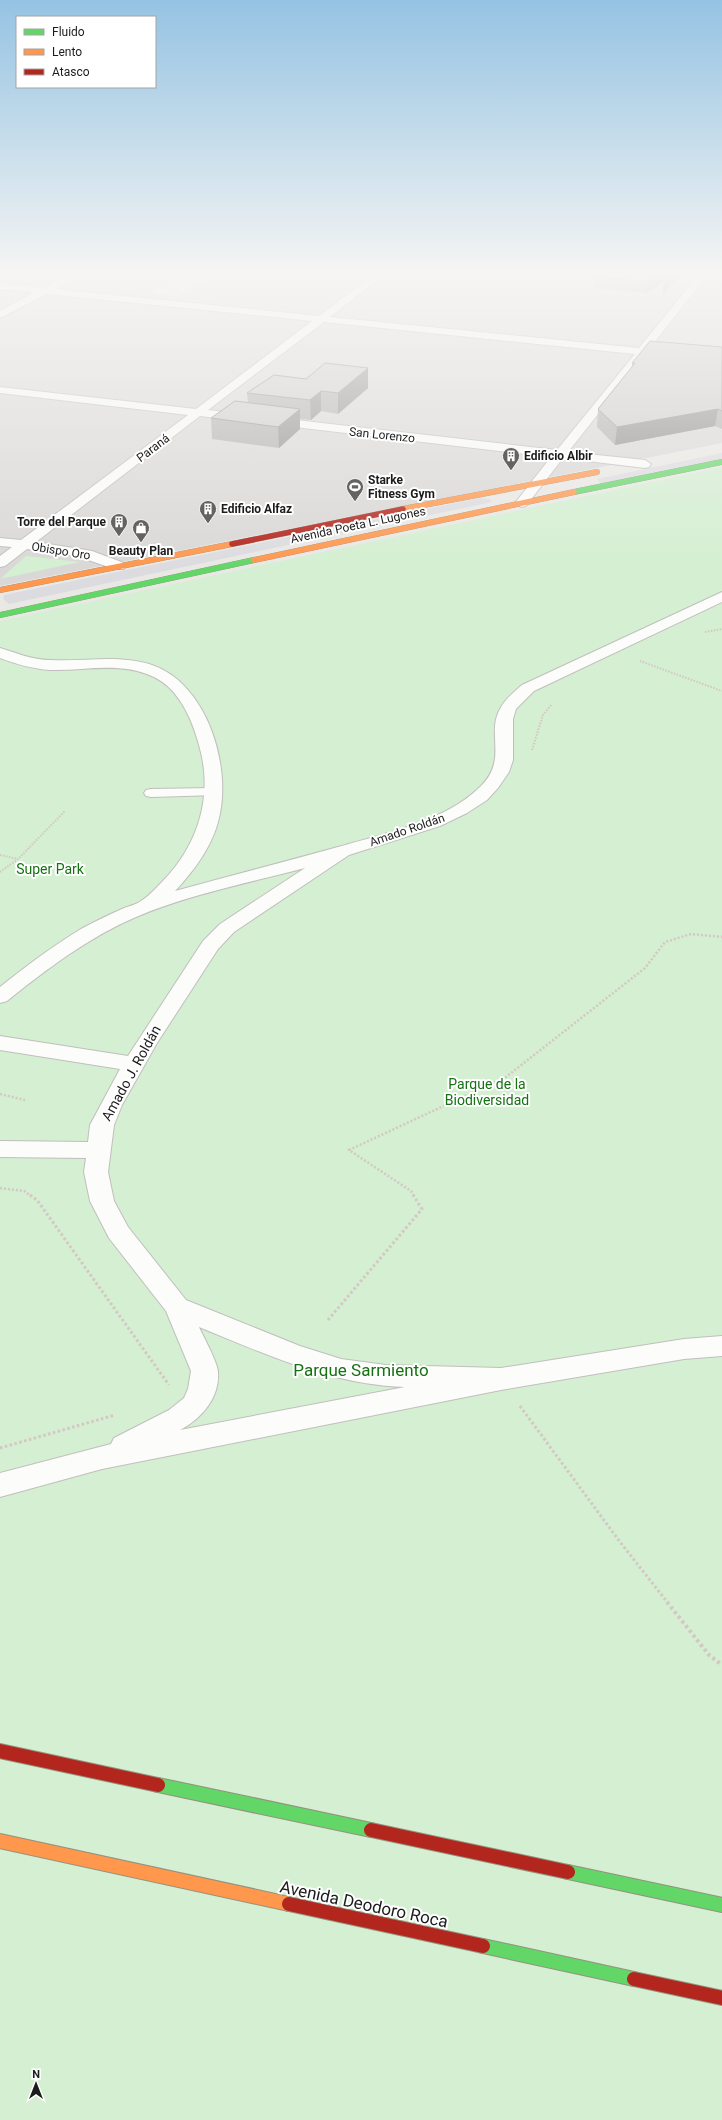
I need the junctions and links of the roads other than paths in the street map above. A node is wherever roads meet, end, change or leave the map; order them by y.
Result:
1 (253, 372) edge
2 (626, 372) edge
3 (0, 390) edge
4 (199, 414) junction
5 (560, 455) junction
6 (722, 462) edge
7 (649, 463) joint
8 (536, 483) junction
9 (521, 503) junction
10 (0, 542) edge
11 (22, 545) junction
12 (0, 563) edge
13 (119, 566) junction
14 (0, 590) edge
15 (722, 596) edge
16 (722, 612) edge
17 (0, 615) edge
18 (671, 621) junction
19 (0, 653) edge
20 (213, 792) junction
21 (151, 793) dead end
22 (343, 851) junction
23 (149, 905) junction
24 (0, 997) edge
25 (0, 1043) edge
26 (134, 1064) junction
27 (0, 1149) edge
28 (99, 1150) junction
29 (177, 1307) junction
30 (722, 1346) edge
31 (501, 1379) junction
32 (102, 1457) junction
33 (0, 1485) edge
34 (0, 1751) edge
35 (0, 1841) edge
36 (722, 1905) edge
37 (722, 1998) edge

1 - 4 street, Paraná
2 - 5 street
3 - 4 street, San Lorenzo
4 - 5 street, San Lorenzo
4 - 11 street, Paraná
5 - 7 street, San Lorenzo
5 - 8 street
6 - 9 main road, Avenida Poeta L. Lugones
7 - 8 main road, Avenida Poeta L. Lugones
8 - 9 street
8 - 13 main road, Avenida Poeta L. Lugones
9 - 17 main road, Avenida Poeta L. Lugones
10 - 11 street, Obispo Oro
11 - 12 street, Paraná
11 - 13 street, Obispo Oro
13 - 14 main road, Avenida Poeta L. Lugones
15 - 18 street, Amado Roldán
16 - 18 street, Amado Roldán
18 - 22 street, Amado Roldán
19 - 20 street
20 - 21 lane
20 - 23 street
22 - 23 street, Amado Roldán
22 - 26 street, Amado J. Roldán
23 - 24 street
25 - 26 street
26 - 28 street, Amado J. Roldán
27 - 28 street
28 - 29 street, Amado J. Roldán
29 - 31 street, Amado J. Roldán
29 - 32 street
30 - 31 street
31 - 32 street
32 - 33 street
34 - 36 main road
35 - 37 main road, Avenida Deodoro Roca

